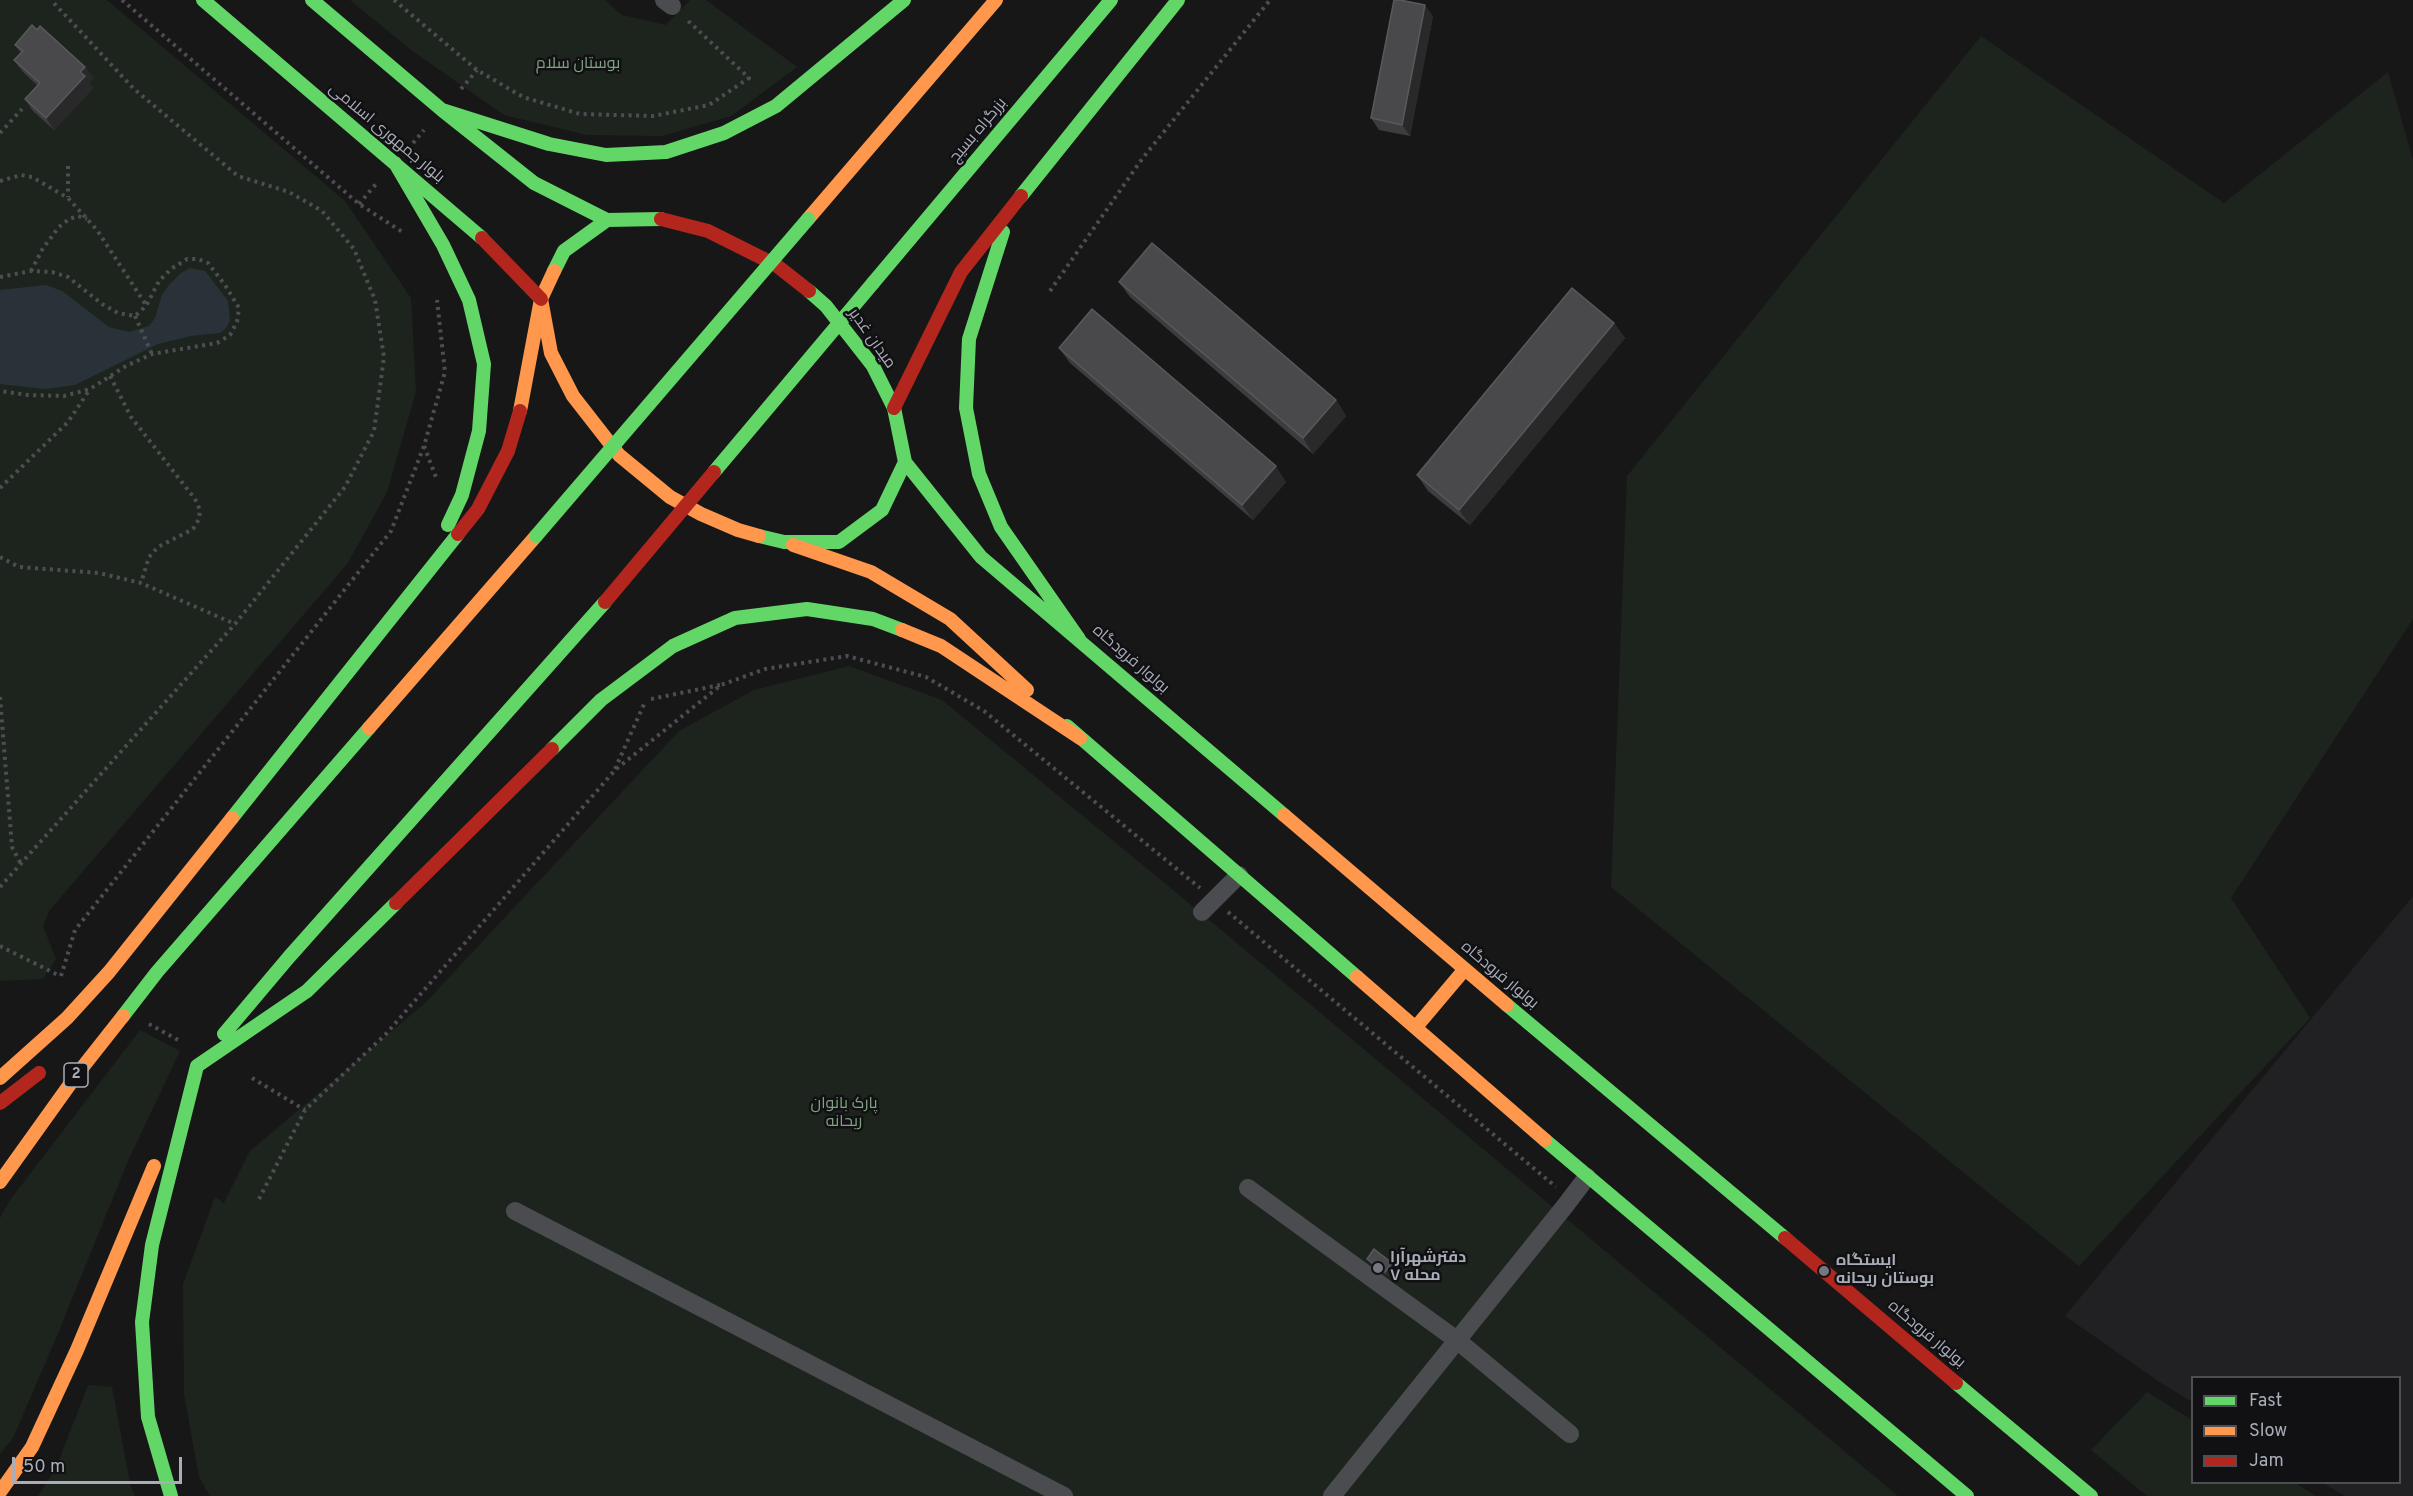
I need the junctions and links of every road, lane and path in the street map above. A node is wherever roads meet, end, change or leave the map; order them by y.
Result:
1 (51, 0) edge
2 (122, 0) edge
3 (203, 0) edge
4 (312, 0) edge
5 (394, 0) edge
6 (904, 0) edge
7 (996, 0) edge
8 (1111, 0) edge
9 (1178, 0) edge
10 (1270, 0) edge
11 (668, 3) edge
12 (477, 70) junction
13 (22, 109) dead end
14 (442, 110) junction
15 (0, 133) edge
16 (395, 163) junction
17 (68, 166) dead end
18 (0, 181) edge
19 (68, 198) junction
20 (359, 204) junction
21 (1013, 206) junction
22 (88, 220) junction
23 (607, 220) junction
24 (412, 239) dead end
25 (31, 270) junction
26 (0, 277) edge
27 (1050, 291) dead end
28 (436, 295) dead end
29 (541, 299) junction
30 (146, 306) junction
31 (135, 316) junction
32 (152, 354) junction
33 (110, 376) junction
34 (90, 389) junction
35 (0, 391) edge
36 (894, 408) junction
37 (424, 446) junction
38 (905, 462) junction
39 (0, 481) edge
40 (7, 482) junction
41 (0, 488) edge
42 (441, 490) dead end
43 (784, 542) junction
44 (0, 557) edge
45 (428, 569) junction
46 (141, 583) junction
47 (235, 624) junction
48 (1079, 639) junction
49 (721, 685) junction
50 (0, 697) edge
51 (1080, 738) junction
52 (615, 770) junction
53 (21, 864) junction
54 (1239, 875) junction
55 (0, 887) edge
56 (1208, 906) junction
57 (0, 946) edge
58 (1465, 969) junction
59 (157, 972) junction
60 (61, 976) junction
61 (69, 980) dead end
62 (146, 1022) dead end
63 (97, 1027) dead end
64 (1416, 1027) junction
65 (180, 1041) dead end
66 (197, 1066) junction
67 (46, 1068) dead end
68 (0, 1078) edge
69 (252, 1078) dead end
70 (0, 1103) edge
71 (305, 1110) junction
72 (1587, 1177) junction
73 (0, 1182) edge
74 (1248, 1188) dead end
75 (1571, 1198) junction
76 (259, 1199) dead end
77 (515, 1211) dead end
78 (1458, 1341) junction
79 (1570, 1434) dead end
80 (0, 1492) edge
81 (171, 1496) edge
82 (1064, 1496) edge
83 (1332, 1496) edge
84 (1967, 1496) edge
85 (2091, 1496) edge

1 - 47 path
2 - 20 path
3 - 16 main road, بلوار جمهوری اسلامی
4 - 14 main road
5 - 12 path
6 - 14 main road
7 - 59 main road, bridge
8 - 66 main road, بزرگراه بسیج, bridge
9 - 21 main road
10 - 27 path
11 - 12 path
12 - 14 path
13 - 15 path
14 - 16 path
14 - 23 main road
16 - 20 path
16 - 29 main road, بلوار جمهوری اسلامی
16 - 45 main road
17 - 19 path
18 - 19 path
19 - 22 path
20 - 24 path
21 - 36 main road
21 - 48 main road
22 - 25 path
22 - 30 path
23 - 29 main road
23 - 36 main road, میدان غدیر
25 - 26 path
25 - 31 path
28 - 37 path
29 - 43 main road
29 - 45 main road
30 - 31 path
30 - 32 path
31 - 32 path
32 - 33 path
33 - 34 path
33 - 46 path
34 - 35 path
34 - 40 path
36 - 38 main road, میدان غدیر
37 - 42 path
37 - 60 path
38 - 43 main road
38 - 48 main road, بولوار فرودگاه
39 - 40 path
40 - 41 path
43 - 51 main road
44 - 46 path
45 - 68 main road
46 - 47 path
47 - 53 path
48 - 58 main road, بولوار فرودگاه
49 - 52 path
49 - 52 path
49 - 56 path
50 - 53 path
51 - 54 main road
51 - 66 main road
52 - 71 path
53 - 55 path
54 - 56 street
54 - 64 main road
56 - 75 path
57 - 60 path
58 - 64 main road
58 - 85 main road, بولوار فرودگاه
59 - 63 main road
59 - 73 main road, 2
60 - 61 path
62 - 65 path
64 - 72 main road
66 - 80 main road
66 - 81 main road
67 - 70 main road
69 - 71 path
71 - 76 path
72 - 75 street
72 - 84 main road
74 - 78 street
75 - 78 street
77 - 82 street
78 - 79 street
78 - 83 street

